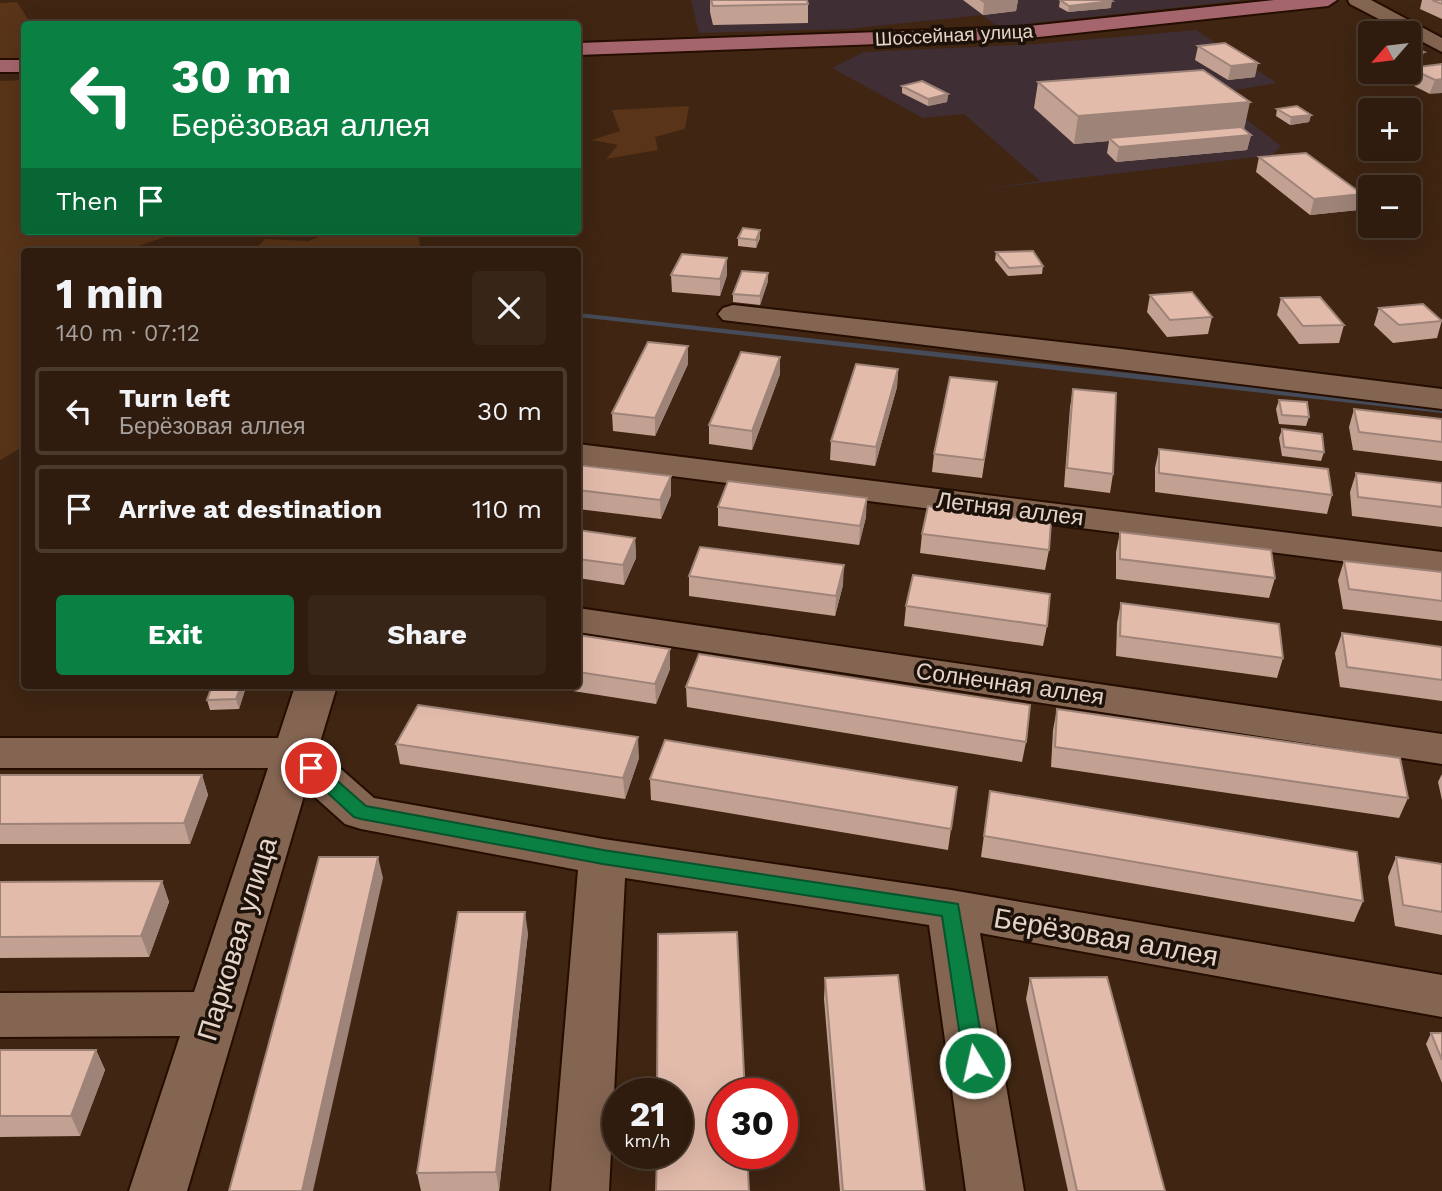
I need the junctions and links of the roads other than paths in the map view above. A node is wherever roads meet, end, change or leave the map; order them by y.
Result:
1 (1328, 0) edge
2 (1357, 0) edge
3 (1442, 46) edge
4 (581, 49) edge
5 (0, 66) edge
6 (21, 66) edge
7 (733, 314) dead end
8 (1442, 398) edge
9 (581, 454) edge
10 (1442, 563) edge
11 (581, 620) edge
12 (315, 689) edge
13 (1442, 749) edge
14 (0, 753) edge
15 (294, 753) junction
16 (603, 857) junction
17 (951, 909) junction
18 (1442, 996) edge
19 (214, 1014) junction
20 (0, 1015) edge
21 (158, 1191) edge
22 (580, 1191) edge
23 (995, 1191) edge

1 - 4 main road, Шоссейная улица
2 - 3 street
5 - 6 main road
7 - 8 street
9 - 10 street, Летняя аллея
11 - 13 street, Солнечная аллея
12 - 15 street, Парковая улица
14 - 15 street
15 - 16 street, Берёзовая аллея
15 - 19 street, Парковая улица
16 - 17 street, Берёзовая аллея
16 - 22 street
17 - 18 street, Берёзовая аллея
17 - 23 street
19 - 20 street
19 - 21 street, Парковая улица

